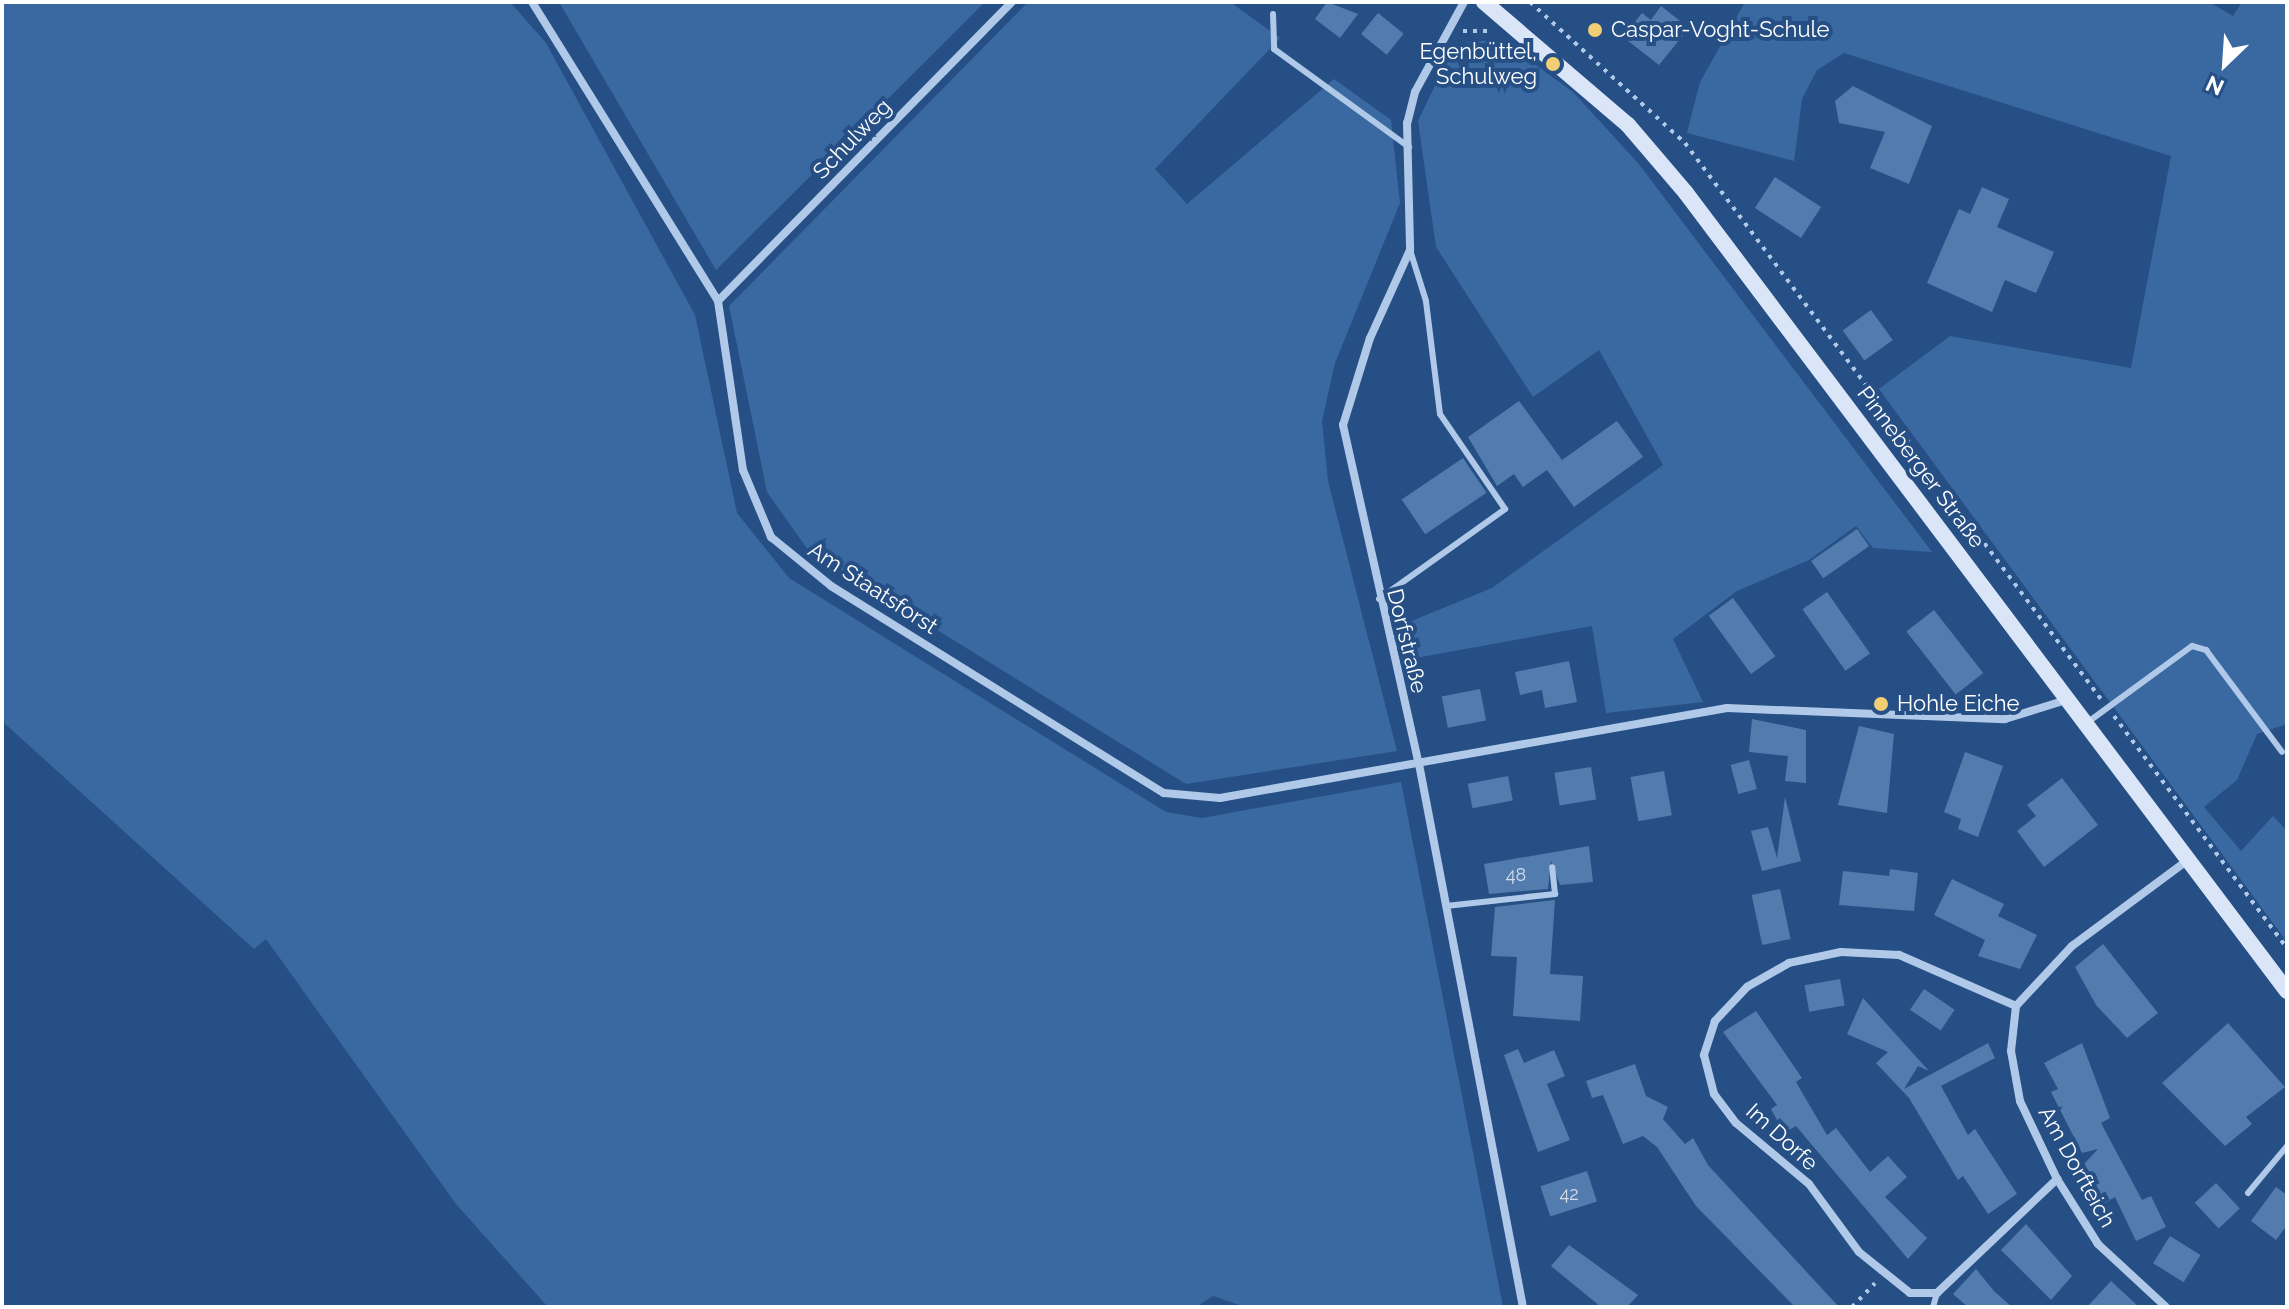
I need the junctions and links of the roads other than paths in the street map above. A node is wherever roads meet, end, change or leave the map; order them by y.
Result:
1 (532, 2) edge
2 (1012, 2) edge
3 (1464, 2) edge
4 (1484, 2) edge
5 (1273, 14) dead end
6 (1409, 147) junction
7 (1410, 250) junction
8 (718, 301) junction
9 (1379, 599) junction
10 (2066, 700) junction
11 (2085, 724) junction
12 (2282, 752) dead end
13 (1419, 764) junction
14 (2189, 859) junction
15 (1552, 867) dead end
16 (1446, 906) junction
17 (2287, 991) edge
18 (2016, 1006) junction
19 (2287, 1146) edge
20 (2057, 1179) junction
21 (2248, 1193) dead end
22 (1937, 1293) junction
23 (1522, 1307) edge
24 (1933, 1307) edge
25 (2166, 1307) edge

1 - 8 street, Am Staatsforst
2 - 8 street, Schulweg
3 - 6 street, Dorfstraße
4 - 10 main road, Pinneberger Straße
5 - 6 lane
6 - 7 street, Dorfstraße
7 - 9 street, Dorfstraße
7 - 9 lane
8 - 13 street, Am Staatsforst
9 - 13 street, Dorfstraße
10 - 11 main road, Pinneberger Straße
10 - 13 street
11 - 12 lane
11 - 14 main road, Pinneberger Straße
13 - 16 street, Dorfstraße
14 - 17 main road, Pinneberger Straße
14 - 18 street
15 - 16 lane
16 - 23 street, Dorfstraße
18 - 20 street, Am Dorfteich
18 - 22 street, Im Dorfe
19 - 21 lane
20 - 22 street
20 - 25 street, Am Dorfteich
22 - 24 lane

